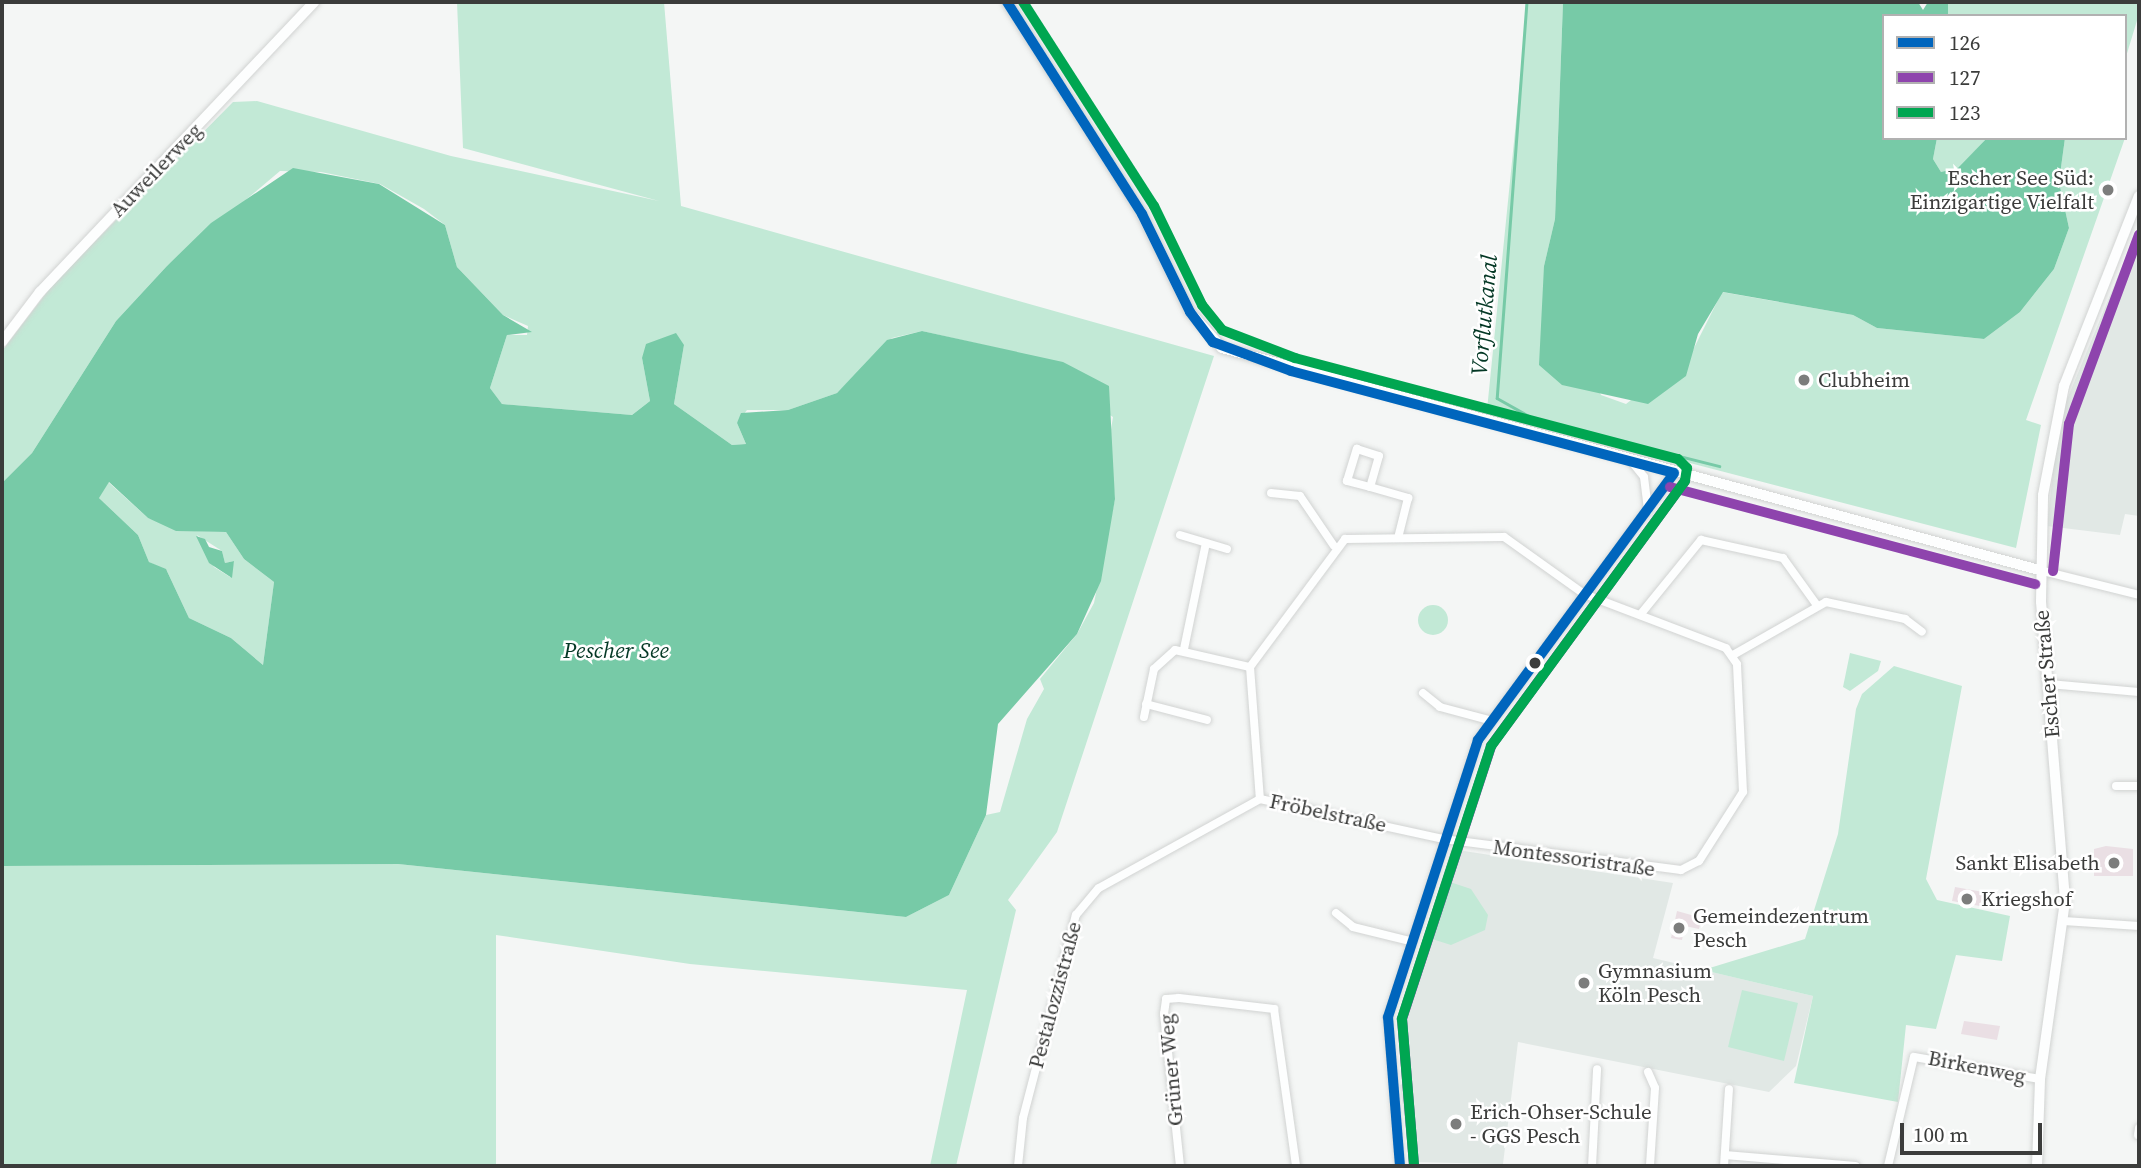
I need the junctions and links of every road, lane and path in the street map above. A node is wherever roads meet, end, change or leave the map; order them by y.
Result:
1 (314, 2) edge
2 (1007, 2) edge
3 (2139, 196) edge
4 (2, 342) edge
5 (1632, 462) junction
6 (1674, 473) junction
7 (1370, 487) junction
8 (1271, 493) dead end
9 (1648, 512) junction
10 (1180, 535) dead end
11 (1399, 535) junction
12 (1206, 543) junction
13 (1334, 546) junction
14 (1227, 549) dead end
15 (2039, 570) junction
16 (1584, 594) junction
17 (2139, 595) edge
18 (1816, 604) junction
19 (1640, 615) junction
20 (1922, 632) dead end
21 (1184, 649) junction
22 (1733, 655) junction
23 (1250, 667) junction
24 (2049, 684) junction
25 (2139, 692) edge
26 (1423, 693) dead end
27 (1146, 704) junction
28 (1144, 717) dead end
29 (1207, 720) dead end
30 (1489, 720) junction
31 (2116, 786) dead end
32 (2139, 786) edge
33 (1260, 799) junction
34 (1443, 839) junction
35 (1336, 913) dead end
36 (2064, 921) junction
37 (2139, 926) edge
38 (1410, 941) junction
39 (1597, 1069) dead end
40 (1648, 1072) dead end
41 (2040, 1079) junction
42 (1729, 1089) dead end
43 (1725, 1155) junction
44 (1018, 1166) edge
45 (1180, 1166) edge
46 (1296, 1166) edge
47 (1400, 1166) edge
48 (1592, 1166) edge
49 (1650, 1166) edge
50 (1724, 1166) edge
51 (1856, 1166) edge
52 (1888, 1166) edge
53 (2037, 1166) edge

1 - 4 street, Auweilerweg
2 - 5 street
3 - 15 street, Escher Straße
5 - 6 street
5 - 9 street
6 - 9 street
6 - 15 street
7 - 7 street
7 - 11 street
8 - 13 street
9 - 16 street
10 - 12 street
11 - 13 street
11 - 16 street
12 - 14 street
12 - 21 street
13 - 23 street
15 - 17 street
15 - 24 street, Escher Straße
16 - 19 street
16 - 30 street
18 - 19 street
18 - 20 street
18 - 22 street
19 - 22 street
21 - 23 street
21 - 27 street
22 - 34 street, Montessoristraße
23 - 33 street, Fröbelstraße
24 - 25 street
24 - 36 street, Escher Straße
26 - 30 street
27 - 28 street
27 - 29 street
30 - 34 street
31 - 32 street
33 - 34 street, Fröbelstraße
33 - 44 street, Pestalozzistraße
34 - 38 street
35 - 38 street
36 - 37 street
36 - 41 street, Escher Straße
38 - 47 street
39 - 48 street
40 - 49 street
41 - 52 street, Birkenweg
41 - 53 street, Escher Straße
42 - 43 street
43 - 50 street
43 - 51 street
45 - 46 street, Grüner Weg

